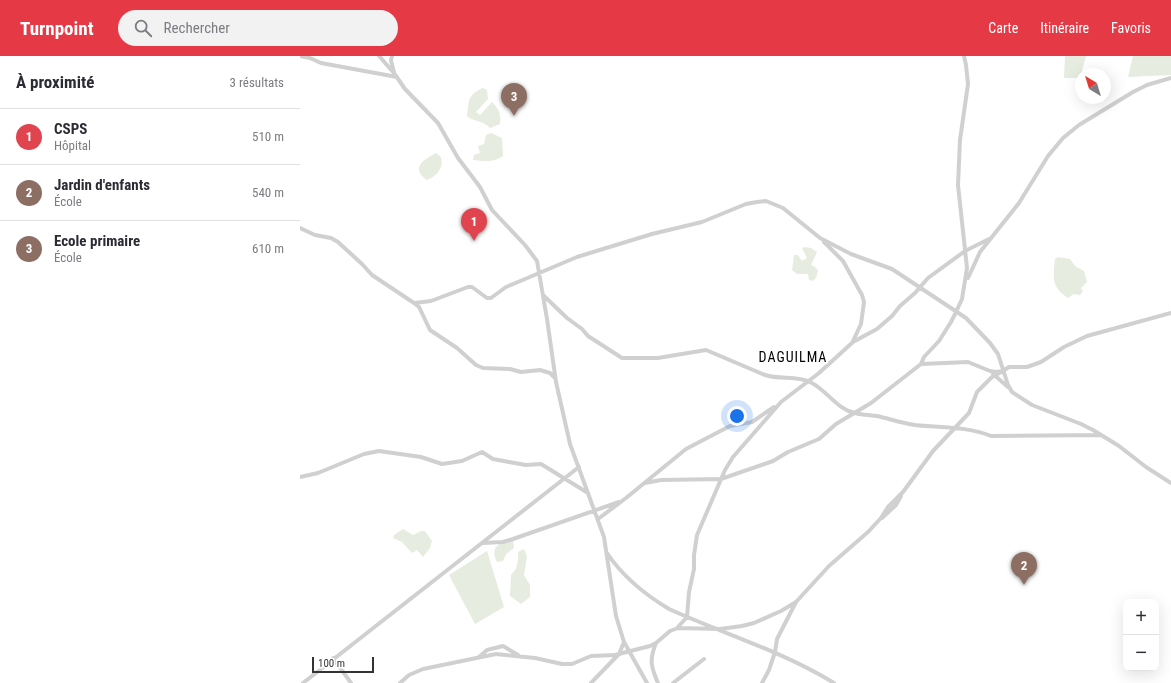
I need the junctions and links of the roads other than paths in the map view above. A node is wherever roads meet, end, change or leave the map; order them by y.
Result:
1 (300, 56) edge
2 (379, 56) edge
3 (392, 56) edge
4 (964, 56) edge
5 (395, 75) junction
6 (1171, 78) edge
7 (300, 228) edge
8 (820, 238) junction
9 (989, 239) junction
10 (965, 251) junction
11 (540, 272) junction
12 (965, 284) junction
13 (920, 288) junction
14 (543, 295) junction
15 (414, 303) junction
16 (956, 312) junction
17 (1171, 313) edge
18 (853, 342) junction
19 (921, 364) junction
20 (986, 370) junction
21 (1003, 372) junction
22 (995, 376) junction
23 (555, 379) junction
24 (809, 381) junction
25 (1010, 388) junction
26 (781, 402) junction
27 (854, 413) junction
28 (957, 427) junction
29 (1101, 435) junction
30 (579, 467) junction
31 (300, 477) edge
32 (565, 478) junction
33 (721, 478) junction
34 (644, 483) junction
35 (1171, 483) edge
36 (588, 493) junction
37 (623, 500) junction
38 (594, 510) junction
39 (598, 519) junction
40 (481, 543) junction
41 (606, 551) junction
42 (796, 602) junction
43 (688, 617) junction
44 (678, 628) junction
45 (720, 629) junction
46 (624, 642) junction
47 (656, 643) junction
48 (629, 651) junction
49 (775, 652) junction
50 (618, 654) junction
51 (520, 656) junction
52 (333, 658) junction
53 (477, 658) junction
54 (704, 659) dead end
55 (303, 683) edge
56 (351, 683) edge
57 (400, 683) edge
58 (591, 683) edge
59 (647, 683) edge
60 (658, 683) edge
61 (673, 683) edge
62 (762, 683) edge
63 (834, 683) edge

1 - 5 street
2 - 5 street
3 - 5 street
4 - 10 street
5 - 11 street
6 - 9 street
7 - 15 street
8 - 11 street
8 - 13 street
8 - 18 street
9 - 10 street
9 - 12 street
10 - 12 street
10 - 13 street
11 - 14 street
11 - 15 street
12 - 16 street
13 - 16 street
13 - 18 street
14 - 23 street
14 - 24 street
15 - 23 street
16 - 19 street
16 - 21 street
17 - 21 street
18 - 24 street
19 - 20 street
19 - 27 street
20 - 21 street
20 - 22 street
21 - 22 street
21 - 25 street
22 - 25 street
22 - 28 street
23 - 30 street
24 - 26 street
24 - 27 street
25 - 29 street
26 - 33 street
26 - 34 street
27 - 28 street
27 - 33 street
28 - 29 street
28 - 42 street
29 - 35 street
30 - 32 street
30 - 36 street
31 - 32 street
32 - 36 street
32 - 40 street
33 - 34 street
33 - 43 street
34 - 37 street
36 - 38 street
37 - 38 street
37 - 39 street
38 - 39 street
38 - 40 street
39 - 41 street
40 - 52 street
41 - 43 street
41 - 46 street
42 - 45 street
42 - 49 street
43 - 44 street
43 - 45 street
44 - 45 street
44 - 47 street
45 - 49 street
46 - 48 street
46 - 50 street
47 - 48 street
47 - 60 street
48 - 50 street
48 - 59 street
49 - 62 street
49 - 63 street
50 - 51 street
50 - 58 street
51 - 53 street
51 - 53 street
52 - 55 street
52 - 56 street
53 - 57 street
54 - 61 street

